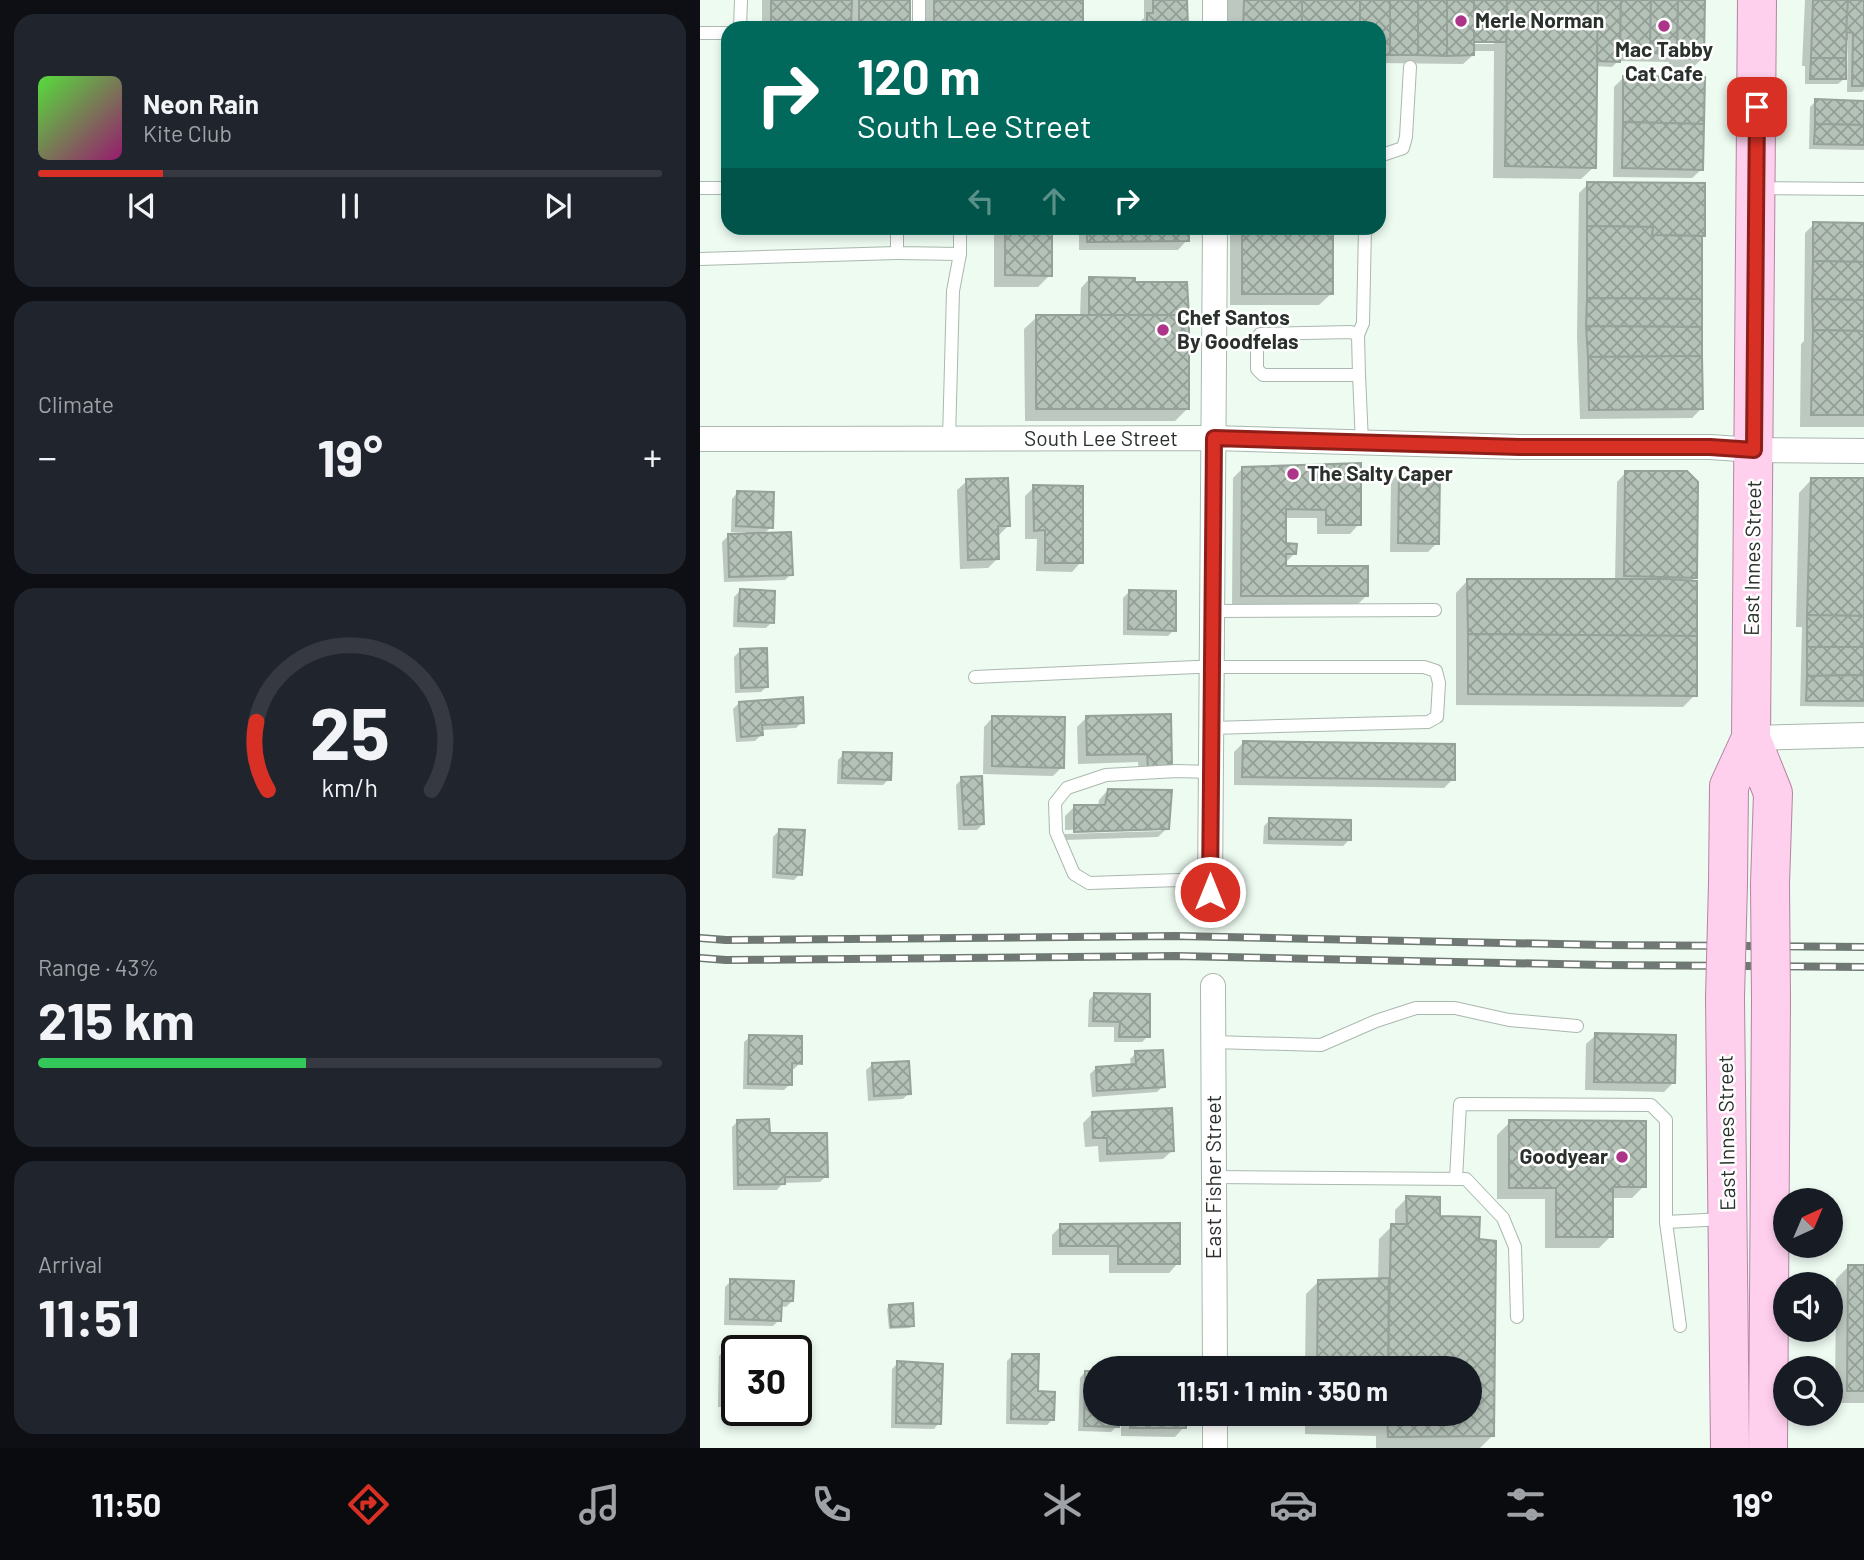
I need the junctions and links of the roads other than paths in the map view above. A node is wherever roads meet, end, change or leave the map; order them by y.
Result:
1 (741, 0) edge
2 (919, 0) edge
3 (1215, 0) edge
4 (1758, 0) edge
5 (740, 21) edge
6 (919, 21) edge
7 (1215, 21) edge
8 (700, 33) edge
9 (721, 33) edge
10 (1410, 67) dead end
11 (1386, 154) edge
12 (1756, 187) junction
13 (700, 188) edge
14 (721, 188) edge
15 (1864, 189) edge
16 (897, 235) edge
17 (960, 235) edge
18 (1215, 235) edge
19 (1365, 235) edge
20 (897, 253) junction
21 (960, 254) junction
22 (700, 259) edge
23 (1357, 335) junction
24 (1359, 374) junction
25 (1214, 438) junction
26 (700, 439) edge
27 (949, 439) junction
28 (1362, 443) junction
29 (1754, 450) junction
30 (1864, 451) edge
31 (1435, 610) dead end
32 (1213, 611) junction
33 (1212, 667) junction
34 (975, 677) dead end
35 (1212, 728) junction
36 (1864, 735) edge
37 (1751, 738) junction
38 (1211, 772) junction
39 (1210, 885) joint
40 (1213, 986) dead end
41 (1577, 1026) dead end
42 (1213, 1042) junction
43 (1214, 1177) junction
44 (1456, 1179) junction
45 (1727, 1219) junction
46 (1666, 1222) junction
47 (1517, 1317) dead end
48 (1680, 1326) dead end
49 (1215, 1356) edge
50 (1215, 1426) edge
51 (1215, 1448) edge
52 (1730, 1448) edge
53 (1768, 1448) edge

1 - 5 lane
2 - 6 lane
3 - 7 street
4 - 12 main road, East Innes Street
8 - 9 lane
10 - 11 lane
12 - 15 lane
12 - 29 main road, East Innes Street
13 - 14 lane
16 - 20 lane
17 - 21 lane
18 - 25 street
19 - 23 lane
20 - 21 lane
20 - 22 lane
21 - 27 lane
23 - 24 lane
23 - 24 lane
24 - 28 lane
25 - 27 street, South Lee Street
25 - 28 street, South Lee Street
25 - 32 street
26 - 27 street, South Lee Street
28 - 29 street, South Lee Street
29 - 30 street, South Lee Street
29 - 37 main road, East Innes Street
31 - 32 lane
32 - 33 street
33 - 34 lane
33 - 35 street
33 - 35 lane
35 - 38 street
36 - 37 street
37 - 45 main road, East Innes Street, bridge
37 - 53 main road, East Innes Street, bridge
38 - 39 street
38 - 39 lane
40 - 42 street, East Fisher Street
41 - 42 lane
42 - 43 street, East Fisher Street
43 - 44 lane
43 - 49 street, East Fisher Street
44 - 46 lane
44 - 47 lane
45 - 46 lane
45 - 52 main road, East Innes Street
46 - 48 lane
50 - 51 street

